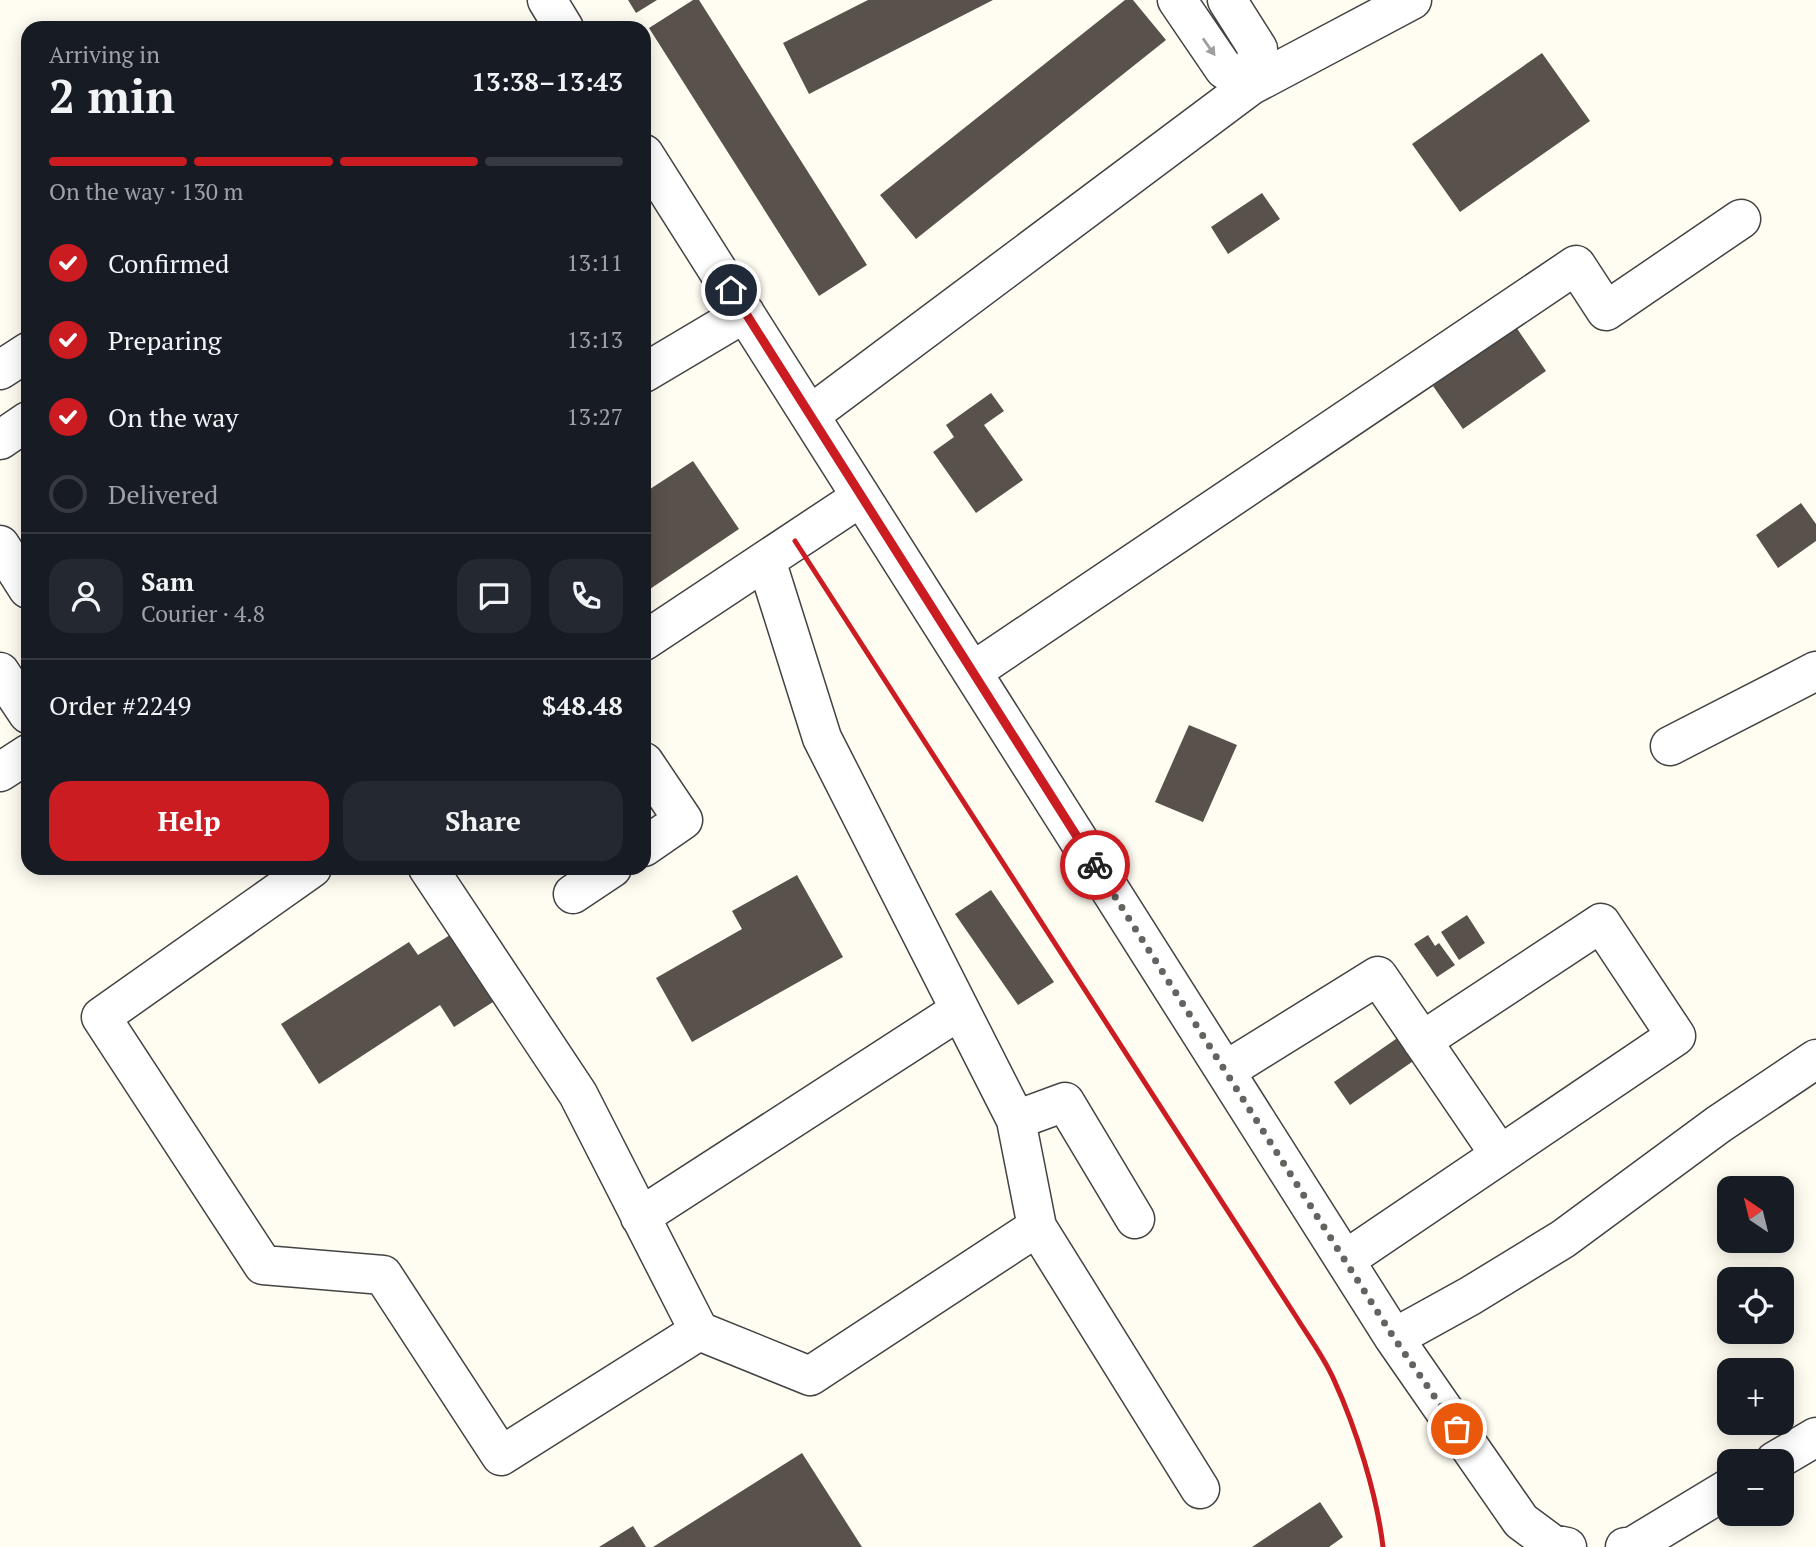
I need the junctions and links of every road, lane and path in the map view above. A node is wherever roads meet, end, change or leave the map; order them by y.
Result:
1 (547, 0) edge
2 (1177, 0) edge
3 (1227, 0) edge
4 (1412, 0) edge
5 (560, 21) edge
6 (1250, 86) junction
7 (651, 165) edge
8 (1741, 219) dead end
9 (745, 313) junction
10 (21, 356) edge
11 (651, 369) edge
12 (0, 370) edge
13 (810, 415) junction
14 (21, 426) edge
15 (0, 440) edge
16 (861, 497) junction
17 (0, 545) edge
18 (766, 560) junction
19 (21, 578) edge
20 (651, 636) edge
21 (1816, 671) edge
22 (0, 672) edge
23 (972, 672) junction
24 (21, 704) edge
25 (1671, 746) dead end
26 (21, 758) edge
27 (0, 772) edge
28 (651, 772) edge
29 (651, 842) edge
30 (302, 875) edge
31 (433, 875) edge
32 (602, 875) edge
33 (573, 894) dead end
34 (960, 1010) junction
35 (1422, 1041) junction
36 (1816, 1059) edge
37 (1225, 1071) junction
38 (1016, 1120) junction
39 (1500, 1155) junction
40 (640, 1217) junction
41 (1135, 1219) dead end
42 (1037, 1227) junction
43 (1345, 1260) junction
44 (699, 1331) junction
45 (1394, 1338) junction
46 (1816, 1437) edge
47 (1794, 1450) edge
48 (1200, 1489) dead end
49 (1717, 1496) edge
50 (1567, 1547) edge
51 (1625, 1547) edge

1 - 5 street
2 -> 6 street
3 - 6 street
4 - 6 street
6 - 13 street
7 - 9 street
8 - 23 street
9 - 11 street
9 - 13 street
10 - 12 street
13 - 16 street
14 - 15 street
16 - 18 street
16 - 23 street
17 - 19 street
18 - 20 street
18 - 34 street
21 - 25 street
22 - 24 street
23 - 37 street
26 - 27 street
28 - 29 street
30 - 44 street
31 - 40 street
32 - 33 street
34 - 38 street
34 - 40 street
35 - 37 street
35 - 39 street
35 - 39 street
36 - 45 street
37 - 43 street
38 - 41 street
38 - 42 street
39 - 43 street
40 - 44 street
42 - 44 street
42 - 48 street
43 - 45 street
45 - 50 street
46 - 47 street
49 - 51 street

